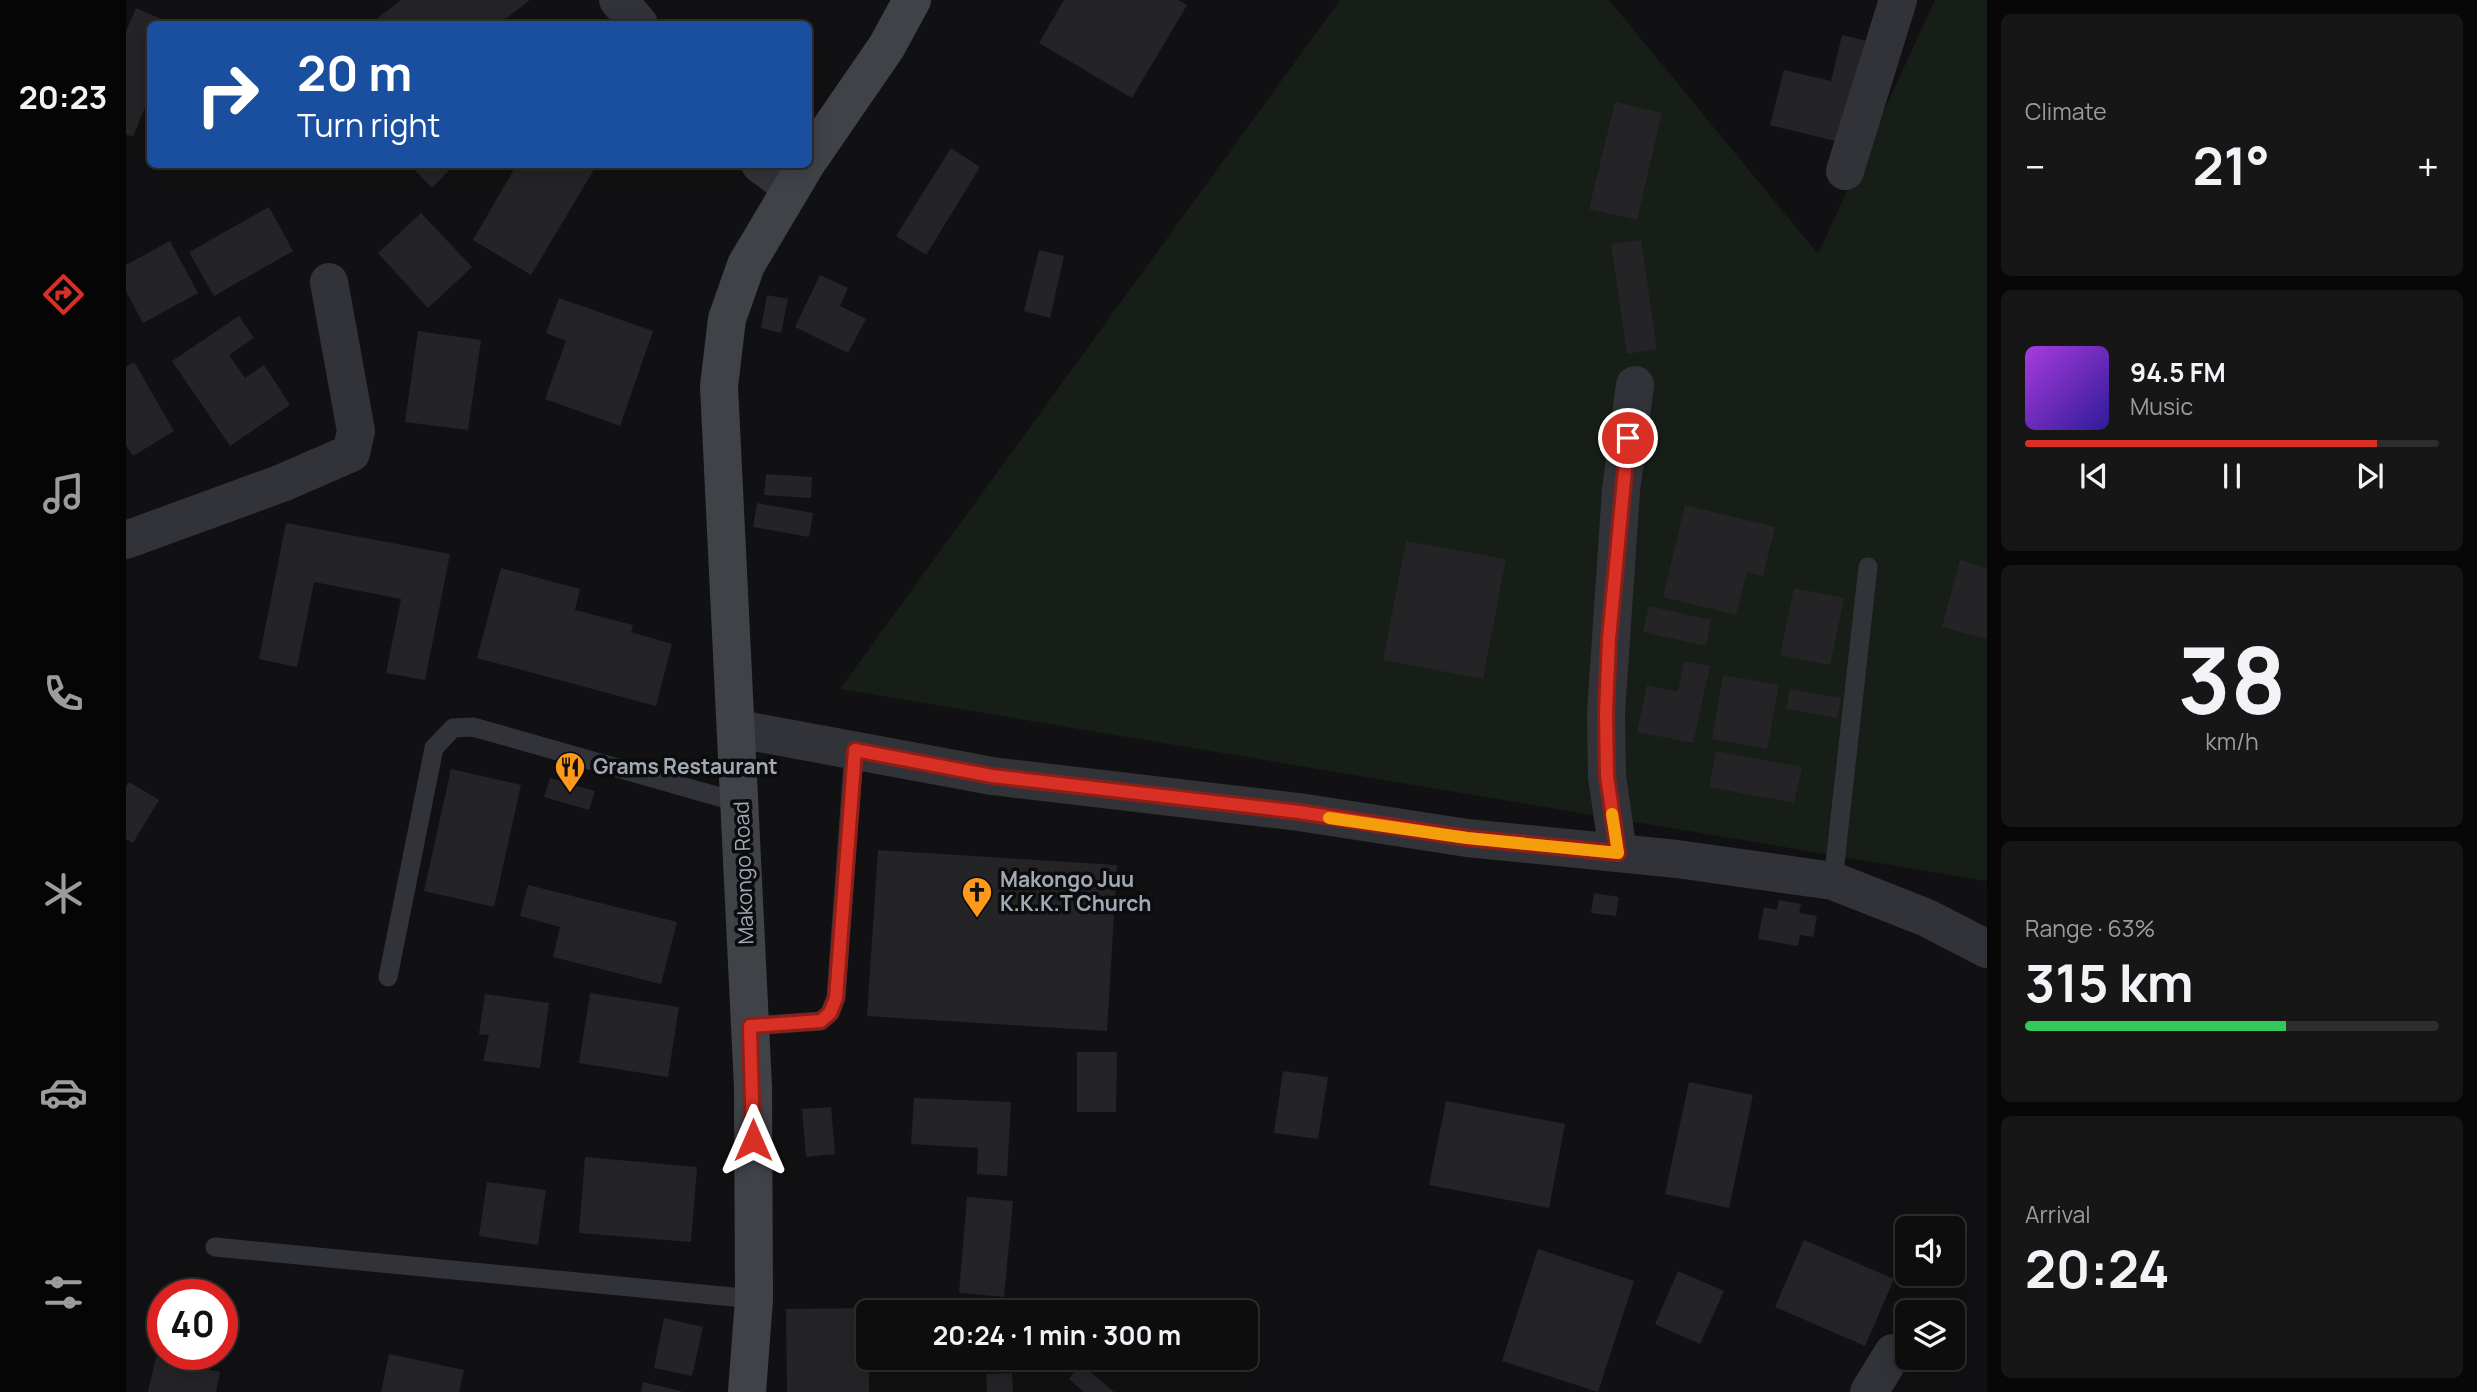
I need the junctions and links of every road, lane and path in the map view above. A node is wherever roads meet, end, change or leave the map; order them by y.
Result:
1 (618, 0) edge
2 (912, 0) edge
3 (1898, 0) edge
4 (636, 21) edge
5 (812, 156) edge
6 (784, 168) edge
7 (802, 171) edge
8 (1845, 171) dead end
9 (329, 282) dead end
10 (1634, 385) dead end
11 (126, 540) edge
12 (1868, 567) dead end
13 (738, 729) junction
14 (855, 750) junction
15 (741, 803) junction
16 (1618, 853) junction
17 (1833, 881) junction
18 (1987, 949) edge
19 (388, 977) dead end
20 (750, 1026) junction
21 (215, 1247) dead end
22 (754, 1299) junction
23 (1894, 1353) dead end
24 (747, 1392) edge
25 (1868, 1392) edge

1 - 4 street
2 - 5 street, Makongo Road
3 - 8 street
6 - 7 street
7 - 13 street, Makongo Road
9 - 11 street
10 - 16 street
12 - 17 lane
13 - 14 street
13 - 15 street, Makongo Road
14 - 16 street
14 - 20 lane
15 - 19 lane
15 - 20 street, Makongo Road
16 - 17 street
17 - 18 street
20 - 22 street, Makongo Road
21 - 22 lane
22 - 24 street, Makongo Road
23 - 25 street

